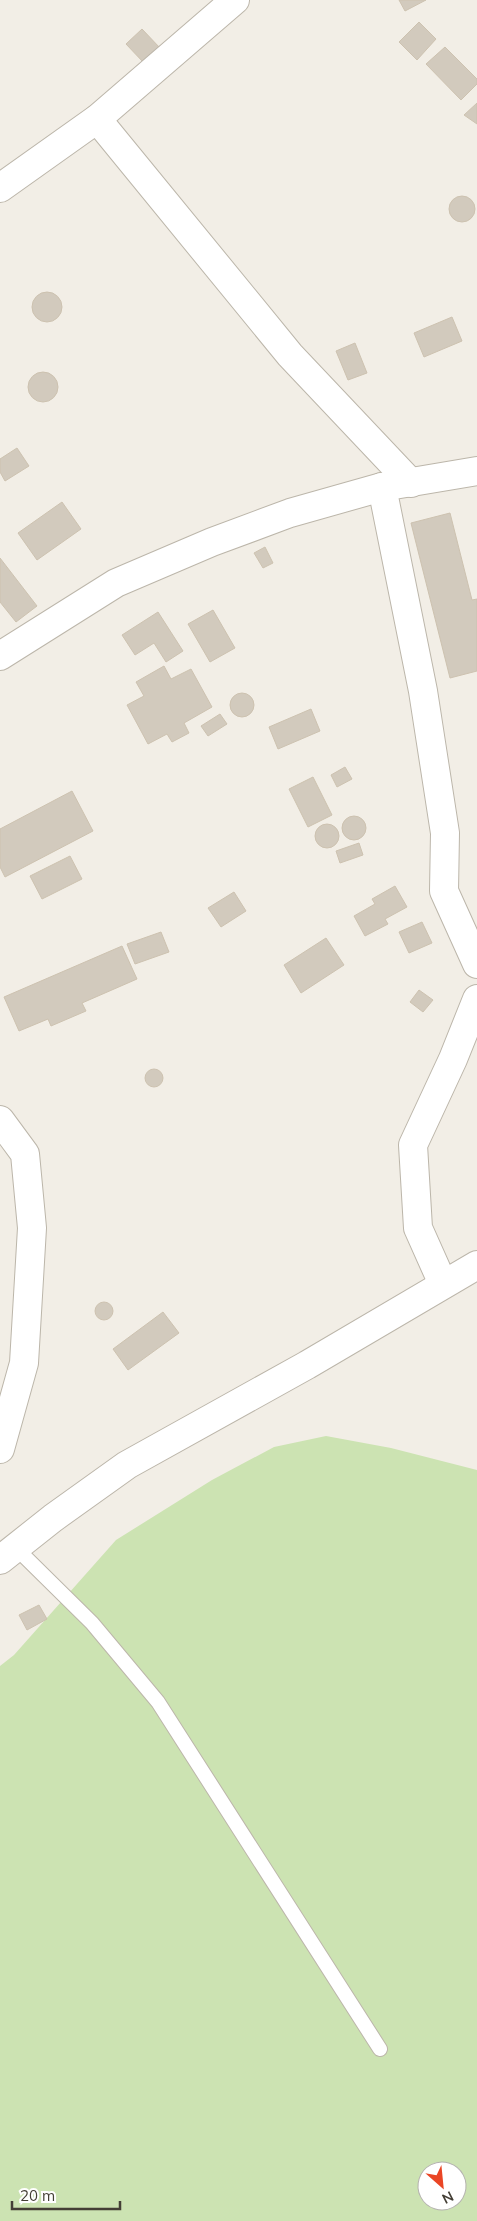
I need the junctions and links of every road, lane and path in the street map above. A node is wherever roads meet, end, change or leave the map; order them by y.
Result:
1 (235, 0) edge
2 (97, 119) junction
3 (0, 188) edge
4 (477, 471) edge
5 (410, 483) junction
6 (382, 487) junction
7 (0, 656) edge
8 (477, 964) edge
9 (477, 999) edge
10 (0, 1120) edge
11 (477, 1265) edge
12 (443, 1284) junction
13 (0, 1449) edge
14 (8, 1554) edge
15 (380, 2049) dead end

1 - 2 street
2 - 3 street
2 - 5 street
4 - 5 street
5 - 6 street
6 - 7 street
6 - 8 street
9 - 12 street
10 - 13 street
11 - 12 street
12 - 14 street
14 - 15 lane

